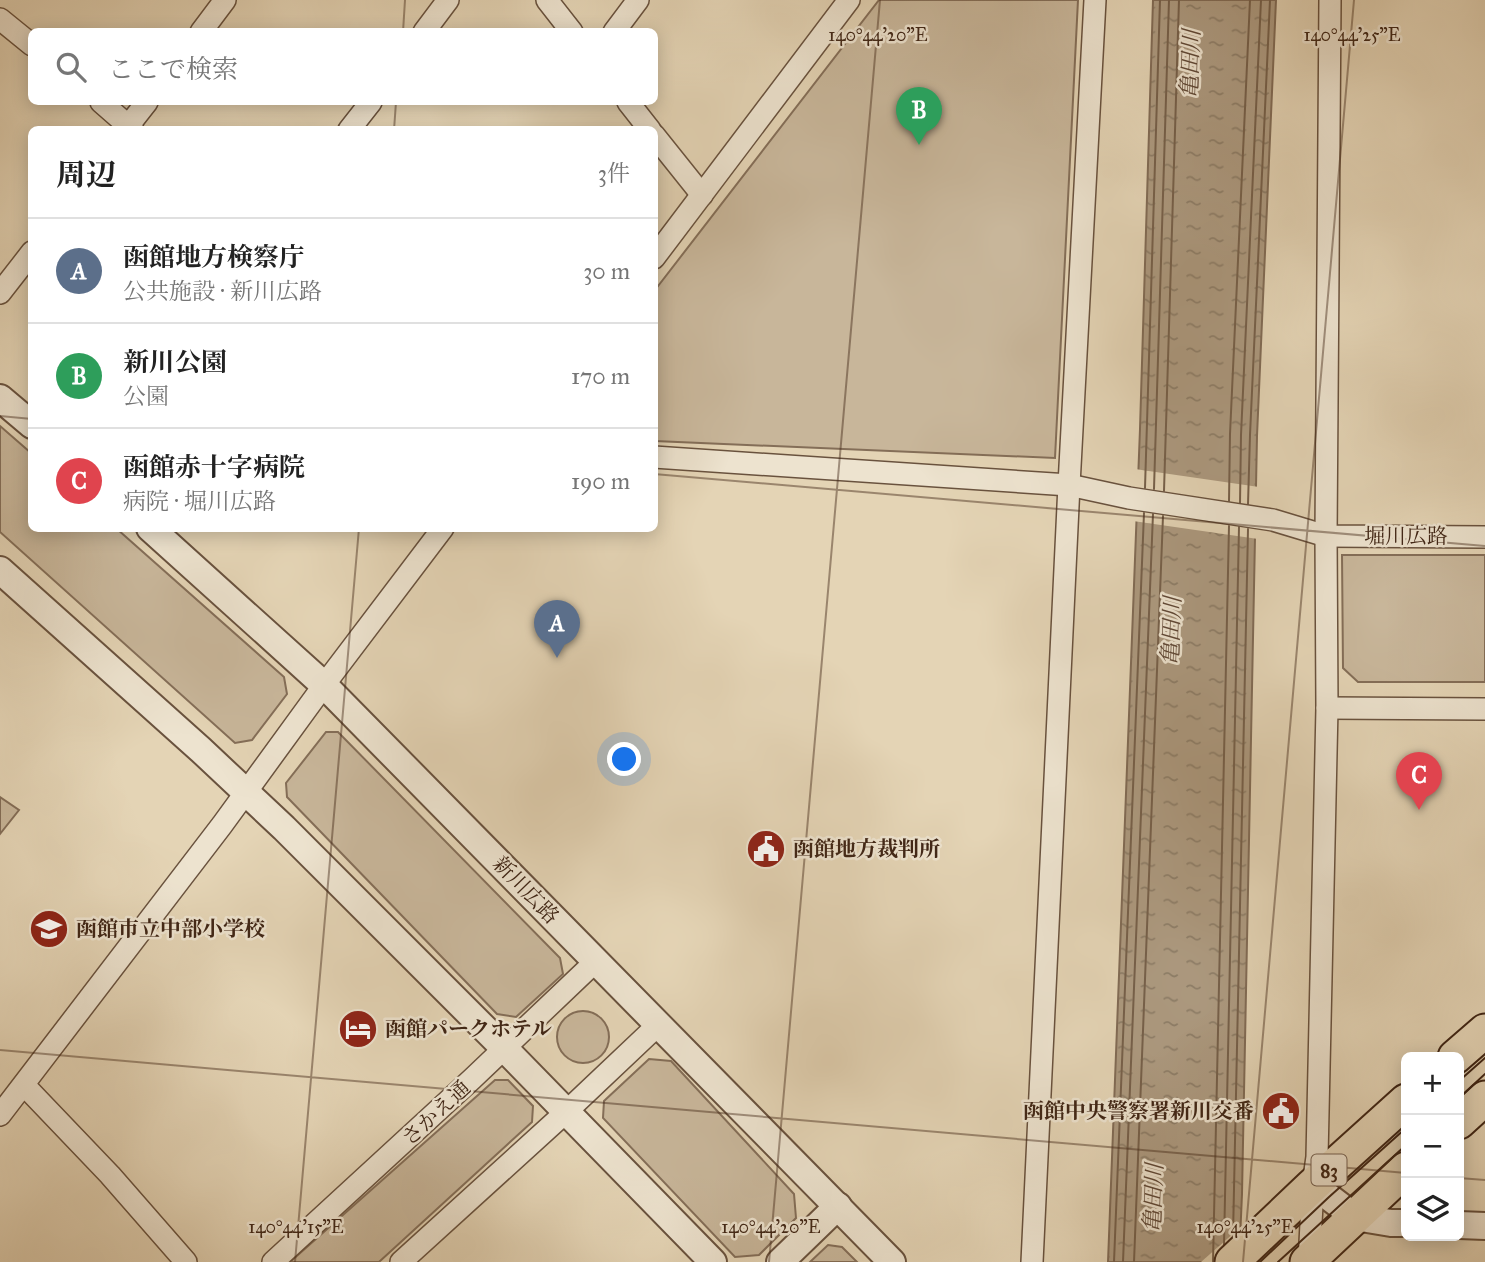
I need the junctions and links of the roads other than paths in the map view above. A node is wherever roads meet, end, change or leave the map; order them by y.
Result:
1 (225, 0) edge
2 (448, 0) edge
3 (547, 0) edge
4 (638, 0) edge
5 (849, 0) edge
6 (1095, 0) edge
7 (1330, 0) edge
8 (0, 19) edge
9 (204, 28) edge
10 (427, 28) edge
11 (569, 28) edge
12 (617, 28) edge
13 (28, 42) edge
14 (104, 105) edge
15 (145, 105) edge
16 (369, 105) edge
17 (630, 105) edge
18 (127, 126) edge
19 (130, 126) edge
20 (352, 126) edge
21 (647, 126) edge
22 (658, 140) edge
23 (702, 195) junction
24 (658, 253) edge
25 (28, 257) edge
26 (0, 293) edge
27 (0, 398) edge
28 (28, 422) edge
29 (658, 457) edge
30 (1069, 485) junction
31 (154, 532) edge
32 (440, 532) edge
33 (1326, 536) junction
34 (1485, 537) edge
35 (0, 570) edge
36 (324, 685) junction
37 (1327, 708) junction
38 (1485, 709) edge
39 (246, 792) junction
40 (596, 961) junction
41 (659, 1024) junction
42 (1485, 1031) edge
43 (504, 1048) junction
44 (1461, 1052) edge
45 (24, 1085) junction
46 (1485, 1098) edge
47 (1401, 1106) edge
48 (566, 1112) junction
49 (0, 1115) edge
50 (1464, 1117) edge
51 (1401, 1175) edge
52 (1313, 1185) junction
53 (838, 1206) junction
54 (1355, 1217) junction
55 (1401, 1223) edge
56 (1464, 1225) edge
57 (1485, 1226) edge
58 (1243, 1252) edge
59 (1308, 1261) edge
60 (186, 1262) edge
61 (273, 1262) edge
62 (401, 1262) edge
63 (713, 1262) edge
64 (780, 1262) edge
65 (892, 1262) edge
66 (1032, 1262) edge

1 - 9 street
2 - 10 street
3 - 11 street
4 - 12 street
5 - 23 street
6 - 30 street
7 - 33 street
8 - 13 street
14 - 18 street
15 - 19 street
16 - 20 street
17 - 21 street
22 - 23 street
23 - 24 street
25 - 26 street
27 - 28 street
29 - 30 street, 堀川広路
30 - 33 street, 堀川広路
30 - 66 street
31 - 36 street, 新川広路
32 - 36 street
33 - 34 street, 堀川広路
33 - 37 street
35 - 39 street
36 - 39 street
36 - 40 street, 新川広路
37 - 38 street
37 - 52 street
39 - 43 street
39 - 45 street
40 - 41 street, 新川広路
40 - 43 street, さかえ通
41 - 48 street
41 - 53 street, 新川広路
42 - 44 main road
43 - 48 street
43 - 61 street, さかえ通
45 - 49 street
45 - 60 street
46 - 50 main road
47 - 52 main road, 83
48 - 62 street
48 - 63 street
51 - 54 main road, 83
52 - 54 street
52 - 58 main road, 83
52 - 59 street
53 - 64 street
53 - 65 street, 新川広路
54 - 55 street
54 - 59 main road, 83
56 - 57 street

